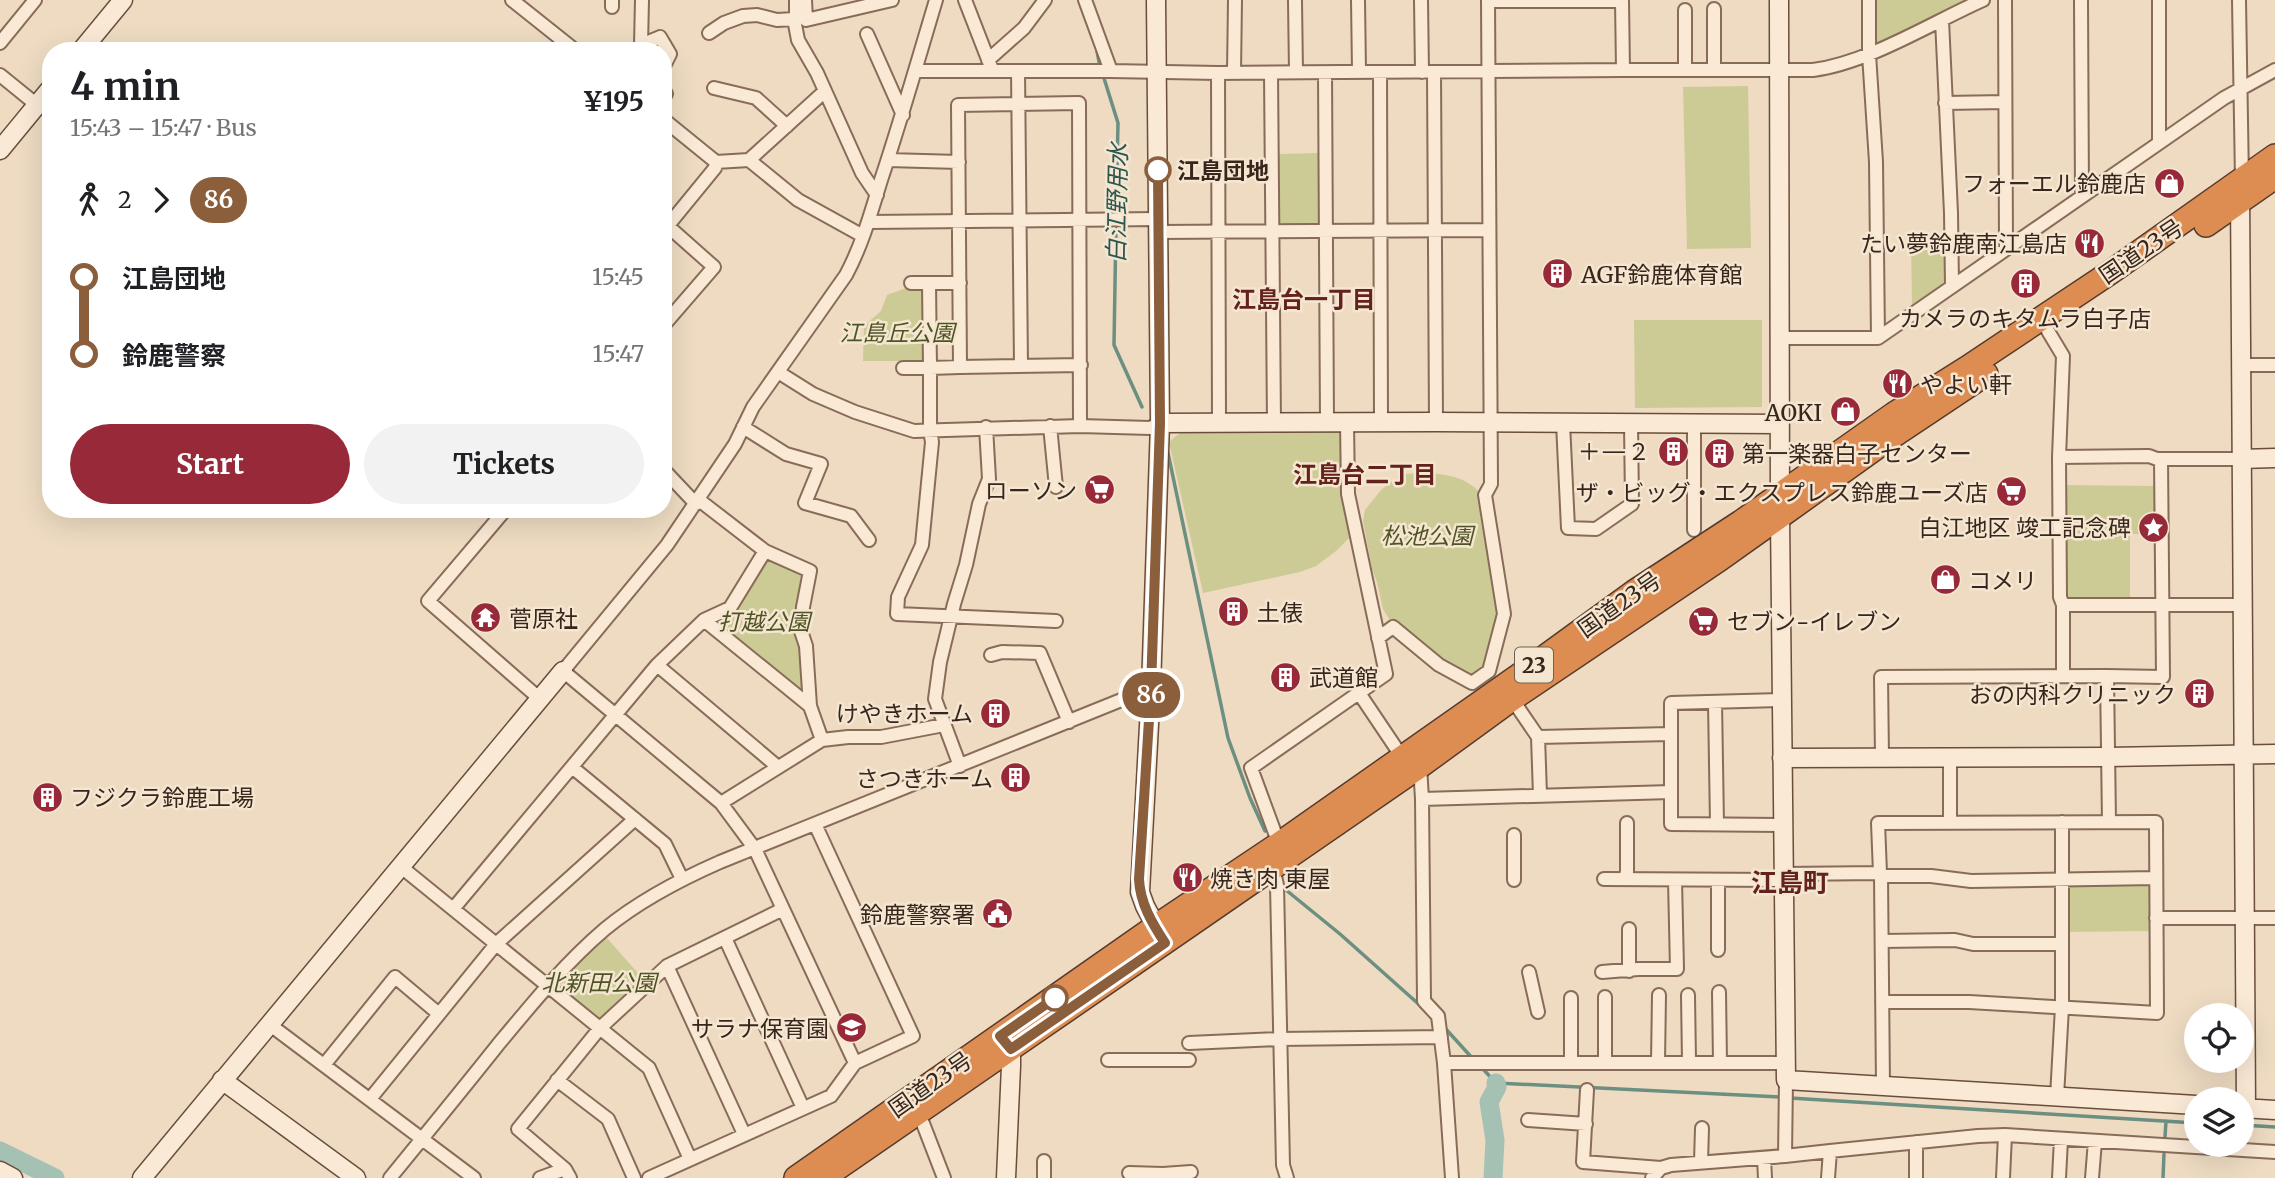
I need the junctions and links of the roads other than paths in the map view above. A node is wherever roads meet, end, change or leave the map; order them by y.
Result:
1 (35, 0) edge
2 (122, 0) edge
3 (642, 0) edge
4 (796, 0) edge
5 (805, 0) edge
6 (892, 0) edge
7 (936, 0) edge
8 (965, 0) edge
9 (1045, 0) edge
10 (1085, 0) edge
11 (1156, 0) edge
12 (1235, 0) edge
13 (1358, 0) edge
14 (1421, 0) edge
15 (1779, 0) edge
16 (1869, 0) edge
17 (1983, 0) edge
18 (2005, 0) edge
19 (2081, 0) edge
20 (2159, 0) edge
21 (2239, 0) edge
22 (516, 1) edge
23 (1295, 1) edge
24 (1488, 1) edge
25 (1622, 1) edge
26 (1714, 9) dead end
27 (1685, 10) dead end
28 (794, 19) junction
29 (1942, 20) junction
30 (709, 33) dead end
31 (867, 34) dead end
32 (88, 42) edge
33 (565, 42) edge
34 (641, 42) edge
35 (648, 42) edge
36 (663, 42) edge
37 (0, 43) edge
38 (1869, 54) junction
39 (991, 65) junction
40 (1780, 69) junction
41 (1623, 70) junction
42 (1685, 70) junction
43 (1714, 70) junction
44 (2275, 70) edge
45 (915, 71) junction
46 (1018, 71) junction
47 (1105, 71) junction
48 (1359, 71) junction
49 (1489, 71) junction
50 (1296, 72) junction
51 (1380, 72) junction
52 (1428, 72) junction
53 (1157, 73) junction
54 (1218, 73) junction
55 (1234, 73) junction
56 (1271, 73) junction
57 (1325, 73) junction
58 (0, 75) edge
59 (715, 88) dead end
60 (2241, 89) junction
61 (825, 92) junction
62 (42, 99) edge
63 (2005, 102) junction
64 (1945, 103) junction
65 (37, 105) junction
66 (1018, 105) junction
67 (903, 115) junction
68 (787, 126) junction
69 (672, 127) edge
70 (2159, 143) junction
71 (0, 150) edge
72 (2275, 156) edge
73 (750, 160) junction
74 (888, 160) junction
75 (716, 162) junction
76 (959, 162) junction
77 (2275, 177) edge
78 (2240, 191) junction
79 (877, 195) junction
80 (2082, 196) junction
81 (1080, 220) junction
82 (672, 221) edge
83 (869, 222) junction
84 (960, 222) junction
85 (1020, 222) junction
86 (1158, 226) junction
87 (672, 230) edge
88 (1435, 230) junction
89 (1489, 230) junction
90 (1273, 231) junction
91 (1326, 231) junction
92 (1381, 231) junction
93 (1218, 233) junction
94 (863, 236) junction
95 (2006, 248) junction
96 (911, 283) dead end
97 (929, 283) junction
98 (960, 283) junction
99 (1952, 286) junction
100 (672, 316) edge
101 (2048, 331) junction
102 (1780, 338) junction
103 (1878, 338) junction
104 (1081, 365) junction
105 (2241, 365) junction
106 (2275, 365) edge
107 (1021, 366) junction
108 (960, 367) junction
109 (903, 368) dead end
110 (930, 368) junction
111 (778, 372) junction
112 (1219, 422) junction
113 (1327, 422) junction
114 (1347, 422) junction
115 (1381, 422) junction
116 (1436, 422) junction
117 (1491, 422) junction
118 (1631, 422) junction
119 (1160, 423) junction
120 (1274, 423) junction
121 (1563, 423) junction
122 (1694, 423) junction
123 (1780, 424) junction
124 (1050, 426) junction
125 (1080, 426) junction
126 (743, 427) junction
127 (986, 427) junction
128 (930, 430) junction
129 (2059, 457) junction
130 (2275, 458) edge
131 (2161, 459) junction
132 (2241, 459) junction
133 (672, 478) edge
134 (1056, 487) dead end
135 (697, 502) junction
136 (1780, 505) junction
137 (498, 518) edge
138 (1694, 530) dead end
139 (870, 540) dead end
140 (765, 551) junction
141 (2063, 605) junction
142 (2242, 605) junction
143 (2162, 606) junction
144 (952, 616) junction
145 (704, 620) junction
146 (1056, 621) dead end
147 (1378, 638) junction
148 (990, 655) dead end
149 (657, 665) junction
150 (564, 671) junction
151 (2107, 676) junction
152 (2063, 677) junction
153 (1151, 688) junction
154 (1359, 693) junction
155 (540, 699) junction
156 (1511, 699) junction
157 (1781, 700) junction
158 (1715, 702) junction
159 (810, 706) junction
160 (615, 715) junction
161 (1069, 722) junction
162 (944, 725) junction
163 (1670, 734) junction
164 (1538, 737) junction
165 (822, 740) junction
166 (2244, 754) junction
167 (2275, 754) edge
168 (1882, 757) junction
169 (2108, 757) junction
170 (1782, 758) junction
171 (1950, 758) junction
172 (1411, 761) junction
173 (960, 766) junction
174 (572, 767) junction
175 (778, 767) junction
176 (1671, 792) junction
177 (1540, 795) junction
178 (1422, 799) junction
179 (721, 803) junction
180 (635, 819) junction
181 (1950, 822) junction
182 (2062, 822) junction
183 (2109, 822) junction
184 (1627, 823) dead end
185 (816, 824) junction
186 (1717, 824) junction
187 (1783, 825) junction
188 (1514, 835) dead end
189 (1279, 845) junction
190 (755, 849) junction
191 (400, 866) junction
192 (1273, 867) junction
193 (1880, 874) junction
194 (1783, 877) junction
195 (2156, 878) junction
196 (682, 879) junction
197 (1604, 879) dead end
198 (1625, 879) junction
199 (2063, 879) junction
200 (1514, 880) dead end
201 (1675, 880) junction
202 (1718, 880) junction
203 (453, 909) junction
204 (783, 909) junction
205 (2246, 917) junction
206 (2156, 918) junction
207 (2275, 918) edge
208 (1629, 929) dead end
209 (1160, 935) junction
210 (725, 938) junction
211 (1882, 941) junction
212 (496, 944) junction
213 (2062, 944) junction
214 (1718, 950) dead end
215 (667, 966) junction
216 (1629, 971) junction
217 (1529, 972) dead end
218 (1602, 972) dead end
219 (547, 985) junction
220 (1719, 992) dead end
221 (1659, 995) dead end
222 (1688, 995) dead end
223 (1605, 997) dead end
224 (1571, 998) dead end
225 (1882, 1002) junction
226 (2062, 1007) junction
227 (1538, 1012) dead end
228 (439, 1014) junction
229 (269, 1024) junction
230 (600, 1028) junction
231 (1441, 1033) junction
232 (1280, 1039) junction
233 (1189, 1042) dead end
234 (1005, 1043) junction
235 (1108, 1060) dead end
236 (1189, 1060) dead end
237 (1689, 1061) junction
238 (1571, 1062) junction
239 (1605, 1062) junction
240 (1658, 1062) junction
241 (1720, 1062) junction
242 (855, 1063) junction
243 (1444, 1063) junction
244 (324, 1065) junction
245 (1786, 1077) junction
246 (222, 1080) junction
247 (557, 1080) junction
248 (1883, 1086) junction
249 (2244, 1087) edge
250 (1587, 1090) dead end
251 (2057, 1097) junction
252 (370, 1099) junction
253 (2184, 1104) edge
254 (803, 1108) junction
255 (2254, 1109) edge
256 (2275, 1110) edge
257 (922, 1121) dead end
258 (1528, 1121) dead end
259 (1586, 1124) junction
260 (1702, 1128) dead end
261 (744, 1134) junction
262 (2005, 1135) junction
263 (422, 1139) junction
264 (2062, 1139) junction
265 (2095, 1141) junction
266 (1916, 1142) junction
267 (1830, 1151) junction
268 (2275, 1152) edge
269 (1785, 1156) junction
270 (1764, 1158) junction
271 (690, 1159) junction
272 (1044, 1161) dead end
273 (1701, 1162) junction
274 (0, 1171) edge
275 (1191, 1172) dead end
276 (568, 1173) edge
277 (1129, 1173) dead end
278 (1656, 1173) edge
279 (13, 1178) edge
280 (142, 1178) edge
281 (356, 1178) edge
282 (390, 1178) edge
283 (474, 1178) edge
284 (540, 1178) edge
285 (634, 1178) edge
286 (649, 1178) edge
287 (796, 1178) edge
288 (823, 1178) edge
289 (944, 1178) edge
290 (1006, 1178) edge
291 (1044, 1178) edge
292 (1287, 1178) edge
293 (1452, 1178) edge
294 (1765, 1178) edge
295 (1828, 1178) edge
296 (1916, 1178) edge
297 (2003, 1178) edge
298 (2059, 1178) edge
299 (2092, 1178) edge

1 - 37 street
2 - 32 street
3 - 34 street
4 - 28 street
5 - 6 street
7 - 45 street
8 - 39 street
9 - 39 street
10 - 47 street
11 - 53 street
12 - 55 street
13 - 48 street
14 - 52 street
15 - 40 street
16 - 38 street
17 - 29 street
18 - 63 street
19 - 80 street
20 - 70 street
21 - 60 street
22 - 33 street
23 - 50 street
24 - 25 street
24 - 49 street
25 - 41 street
26 - 43 street
27 - 42 street
28 - 30 street
28 - 61 street
29 - 38 street
29 - 64 street
31 - 67 street
35 - 36 street
38 - 40 street
38 - 103 street
39 - 45 street
39 - 46 street
40 - 43 street
40 - 102 street
41 - 42 street
41 - 49 street
42 - 43 street
44 - 60 street
45 - 67 street
46 - 47 street
46 - 66 street
47 - 53 street
48 - 51 street
48 - 57 street
49 - 52 street
49 - 89 street
50 - 56 street
50 - 57 street
51 - 52 street
51 - 92 street
52 - 88 street
53 - 54 street
53 - 86 street
54 - 55 street
54 - 93 street
55 - 56 street
56 - 90 street
57 - 91 street
58 - 65 street
59 - 68 street
60 - 70 street
60 - 78 street
61 - 68 street
61 - 79 street
62 - 65 street
63 - 64 street
63 - 95 street
64 - 99 street
65 - 71 street
66 - 76 street
66 - 81 street
66 - 85 street
67 - 74 street
68 - 73 street
69 - 75 street
70 - 80 street
72 - 78 highway, 国道23号 / 23
73 - 75 street
73 - 94 street
74 - 76 street
74 - 79 street
75 - 82 street
76 - 84 street
77 - 78 highway, 国道23号 / 23
78 - 101 highway, 国道23号 / 23
78 - 105 street
78 - 136 highway, 国道23号 / 23
79 - 83 street
80 - 95 street
81 - 85 street
81 - 86 street
81 - 104 street
83 - 84 street
83 - 94 street
84 - 85 street
84 - 98 street
85 - 107 street
86 - 93 street
86 - 119 street
87 - 100 street
88 - 89 street
88 - 92 street
88 - 116 street
89 - 117 street
90 - 91 street
90 - 93 street
90 - 120 street
91 - 92 street
91 - 113 street
92 - 115 street
93 - 112 street
94 - 111 street
95 - 99 street
96 - 97 street
97 - 98 street
97 - 110 street
98 - 108 street
99 - 103 street
101 - 129 street
101 - 136 highway, 国道23号 / 23
102 - 103 street
102 - 123 street
104 - 107 street
104 - 125 street
105 - 106 street
105 - 132 street
107 - 108 street
108 - 110 street
109 - 110 street
110 - 128 street
111 - 126 street
111 - 128 street
112 - 119 street
112 - 120 street
113 - 114 street
113 - 120 street
114 - 115 street
114 - 147 street
115 - 116 street
116 - 117 street
117 - 121 street
117 - 147 street
118 - 121 street
118 - 121 street
118 - 122 street
119 - 125 street
119 - 153 street
122 - 123 street
122 - 138 street
123 - 136 street
124 - 125 street
124 - 127 street
124 - 134 street
126 - 135 street
126 - 139 street
127 - 128 street
127 - 144 street
128 - 144 street
129 - 131 street
129 - 141 street
130 - 132 street
131 - 132 street
131 - 143 street
132 - 142 street
133 - 135 street
135 - 140 street
135 - 150 street
136 - 156 highway, 国道23号 / 23
136 - 157 street
136 - 172 highway, 国道23号 / 23
137 - 155 street
140 - 145 street
140 - 159 street
141 - 143 street
141 - 152 street
142 - 143 street
142 - 166 street
143 - 151 street
144 - 146 street
144 - 162 street
145 - 149 street
145 - 159 street
147 - 154 street
148 - 161 street
149 - 160 street
149 - 175 street
150 - 155 street
150 - 160 street
151 - 152 street
151 - 169 street
152 - 168 street
153 - 161 street
153 - 209 street
154 - 172 street
154 - 189 street
155 - 191 street
156 - 164 street
156 - 172 highway, 国道23号 / 23
157 - 158 street
157 - 170 street
158 - 163 street
158 - 186 street
159 - 165 street
160 - 174 street
160 - 179 street
161 - 173 street
162 - 165 street
162 - 173 street
163 - 164 street
163 - 176 street
164 - 177 street
165 - 175 street
166 - 167 street
166 - 169 street
166 - 205 street
168 - 170 street
168 - 171 street
169 - 171 street
169 - 183 street
170 - 187 street
171 - 181 street
172 - 178 street
172 - 189 highway, 国道23号 / 23
172 - 192 highway, 国道23号 / 23
173 - 185 street
174 - 180 street
174 - 203 street
175 - 179 street
176 - 177 street
176 - 186 street
177 - 178 street
178 - 231 street
179 - 190 street
180 - 196 street
180 - 212 street
181 - 182 street
181 - 193 street
182 - 183 street
182 - 199 street
183 - 195 street
184 - 198 street
185 - 190 street
185 - 242 street
186 - 187 street
187 - 194 street
188 - 200 street
189 - 209 highway, 国道23号 / 23
190 - 196 street
190 - 204 street
191 - 203 street
191 - 229 street
192 - 209 highway, 国道23号 / 23
192 - 232 street
193 - 194 street
193 - 199 street
193 - 211 street
194 - 202 street
194 - 245 street
195 - 199 street
195 - 206 street
196 - 219 street
197 - 198 street
198 - 201 street
199 - 213 street
201 - 202 street
201 - 216 street
202 - 214 street
203 - 212 street
204 - 210 street
204 - 242 street
205 - 206 street
205 - 207 street
205 - 249 street
206 - 226 street
208 - 216 street
209 - 234 highway, 国道23号 / 23
210 - 215 street
210 - 254 street
211 - 213 street
211 - 225 street
212 - 219 street
212 - 228 street
213 - 226 street
215 - 230 street
215 - 261 street
216 - 218 street
217 - 227 street
219 - 230 street
219 - 263 street
220 - 241 street
221 - 240 street
222 - 237 street
223 - 239 street
224 - 238 street
225 - 226 street
225 - 248 street
226 - 251 street
228 - 244 street
228 - 252 street
229 - 244 street
229 - 246 street
230 - 247 street
230 - 271 street
231 - 232 street
231 - 243 street
232 - 233 street
232 - 292 street
234 - 287 highway, 国道23号 / 23
234 - 288 highway, 国道23号 / 23
234 - 290 street
235 - 236 street
237 - 240 street
237 - 241 street
238 - 239 street
238 - 243 street
239 - 240 street
241 - 245 street
242 - 254 street
243 - 293 street
244 - 252 street
245 - 248 street
245 - 269 street
246 - 280 street
246 - 281 street
247 - 276 street
247 - 285 street
248 - 251 street
250 - 259 street
251 - 253 street
252 - 263 street
254 - 261 street
255 - 256 street
257 - 289 street
258 - 259 street
259 - 278 street
260 - 273 street
261 - 271 street
262 - 264 street
262 - 266 street
262 - 297 street
263 - 282 street
263 - 283 street
264 - 265 street
264 - 298 street
265 - 268 street
265 - 299 street
266 - 267 street
266 - 296 street
267 - 269 street
267 - 295 street
269 - 270 street
270 - 273 street
270 - 294 street
271 - 286 street
272 - 291 street
273 - 278 street
274 - 279 street
275 - 277 street
276 - 284 street

